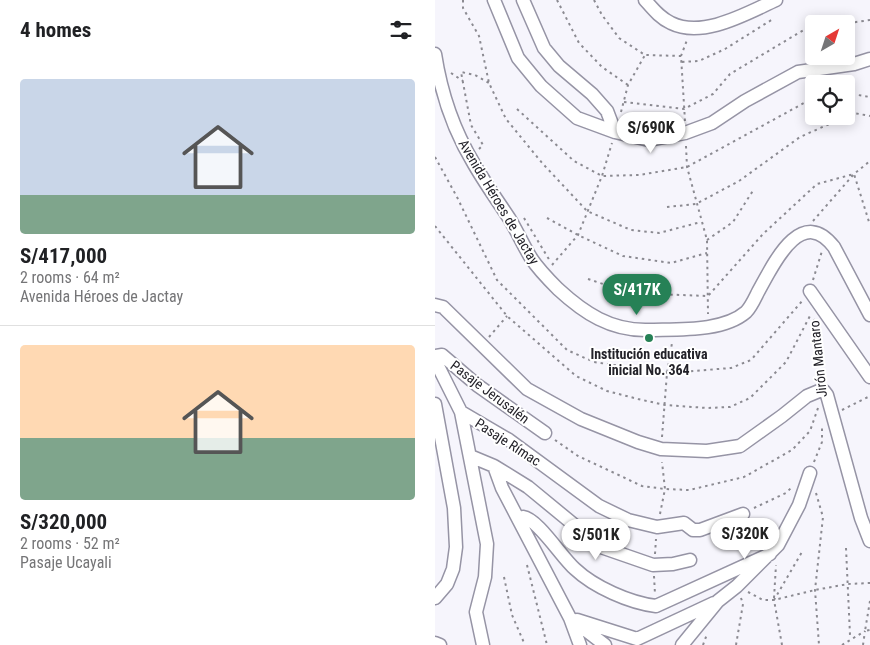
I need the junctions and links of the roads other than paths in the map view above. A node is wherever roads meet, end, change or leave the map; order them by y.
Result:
1 (494, 0) edge
2 (523, 0) edge
3 (645, 0) edge
4 (776, 0) edge
5 (435, 54) edge
6 (870, 59) edge
7 (615, 132) junction
8 (810, 291) road end
9 (435, 305) edge
10 (870, 315) edge
11 (435, 356) edge
12 (435, 360) edge
13 (870, 377) edge
14 (435, 404) edge
15 (461, 412) junction
16 (545, 434) dead end
17 (470, 456) junction
18 (495, 466) junction
19 (810, 473) road end
20 (743, 514) road end
21 (520, 522) junction
22 (870, 541) edge
23 (774, 550) junction
24 (690, 560) dead end
25 (435, 598) edge
26 (719, 601) junction
27 (570, 618) junction
28 (435, 643) edge
29 (440, 645) edge
30 (483, 645) edge
31 (580, 645) edge
32 (605, 645) edge
33 (682, 645) edge

1 - 7 street
2 - 7 street
3 - 4 street
5 - 10 street, Avenida Héroes de Jactay
6 - 7 street
8 - 13 street
9 - 22 street
11 - 16 street, Pasaje Jerusalén
12 - 15 street
14 - 25 street
15 - 17 street, Pasaje Rímac
15 - 20 street, Pasaje Rímac
17 - 18 street
17 - 30 street, Pasaje Rímac
18 - 21 street
18 - 24 street
19 - 23 street
21 - 23 street
21 - 27 street
23 - 26 street
26 - 27 street
26 - 33 street
27 - 31 street
27 - 32 street
28 - 29 street

